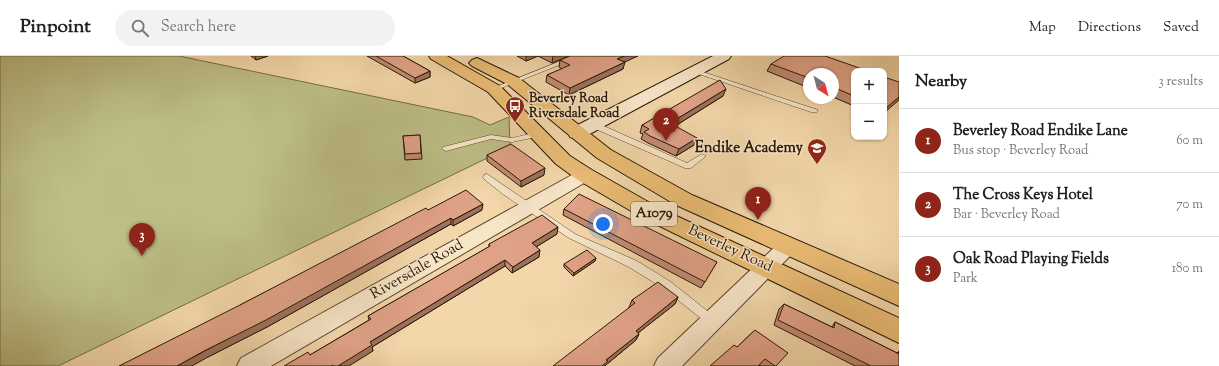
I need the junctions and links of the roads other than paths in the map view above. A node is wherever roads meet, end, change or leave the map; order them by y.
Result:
1 (436, 56) edge
2 (464, 56) edge
3 (579, 56) edge
4 (724, 56) edge
5 (695, 71) junction
6 (503, 85) junction
7 (814, 110) dead end
8 (585, 129) junction
9 (538, 134) junction
10 (446, 149) dead end
11 (702, 156) dead end
12 (640, 174) junction
13 (585, 175) junction
14 (487, 177) dead end
15 (624, 198) junction
16 (529, 207) junction
17 (787, 246) junction
18 (768, 267) junction
19 (899, 295) edge
20 (712, 321) junction
21 (899, 331) edge
22 (249, 366) edge
23 (666, 366) edge

1 - 6 main road, Beverley Road / A1079
2 - 6 main road, Beverley Road / A1079
3 - 6 lane
4 - 5 street
5 - 7 lane
5 - 8 street
6 - 8 main road, Beverley Road / A1079
6 - 9 main road, Beverley Road / A1079
8 - 11 lane
8 - 12 main road, Beverley Road / A1079
9 - 10 lane
9 - 13 main road, Beverley Road / A1079
12 - 15 main road
12 - 17 main road, Beverley Road / A1079
13 - 15 main road, Beverley Road / A1079
13 - 16 street, Riversdale Road
14 - 16 lane
15 - 18 main road, Beverley Road / A1079
16 - 20 lane
16 - 22 street, Riversdale Road
17 - 18 street
17 - 19 main road, Beverley Road / A1079
18 - 20 street
18 - 21 main road, Beverley Road / A1079
20 - 23 street

